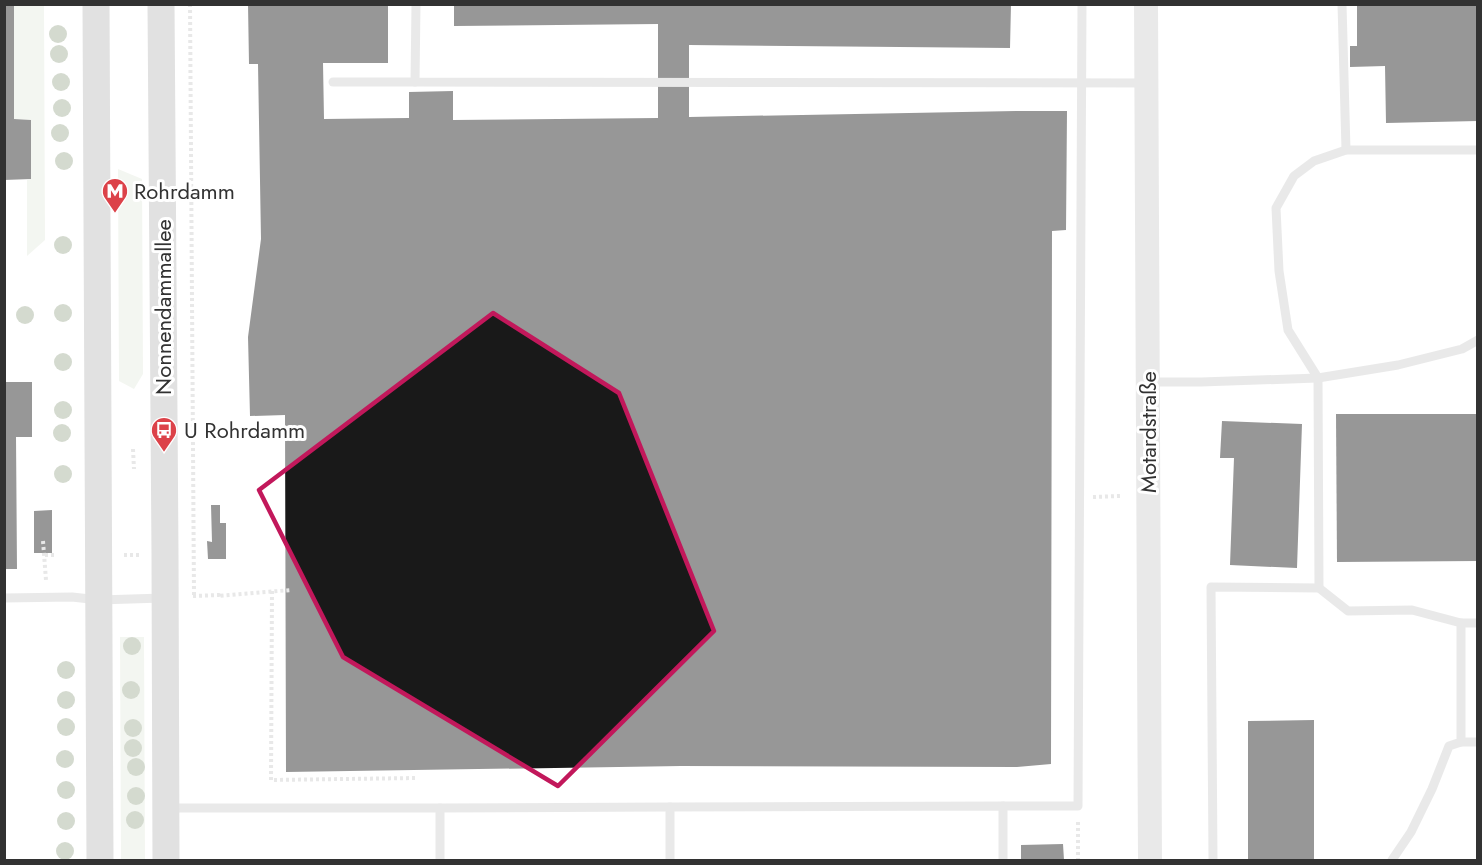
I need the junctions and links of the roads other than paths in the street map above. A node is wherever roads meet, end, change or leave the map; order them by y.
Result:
1 (96, 4) edge
2 (161, 4) edge
3 (416, 4) edge
4 (1082, 4) edge
5 (1146, 4) edge
6 (1342, 4) edge
7 (333, 81) dead end
8 (415, 82) junction
9 (1082, 83) junction
10 (1146, 83) junction
11 (1346, 150) junction
12 (1478, 150) edge
13 (1478, 340) edge
14 (1318, 378) junction
15 (1148, 382) junction
16 (1319, 588) junction
17 (4, 597) edge
18 (165, 598) junction
19 (99, 600) junction
20 (1461, 623) junction
21 (1478, 623) edge
22 (1461, 742) junction
23 (1478, 742) edge
24 (1003, 806) junction
25 (670, 807) junction
26 (166, 808) junction
27 (440, 808) junction
28 (100, 861) edge
29 (166, 861) edge
30 (440, 861) edge
31 (670, 861) edge
32 (1003, 861) edge
33 (1150, 861) edge
34 (1213, 861) edge
35 (1392, 861) edge

1 - 19 main road
2 - 18 main road, Nonnendammallee
3 - 8 lane
4 - 9 lane
5 - 10 street, Motardstraße
6 - 11 lane
7 - 8 lane
8 - 9 lane
9 - 10 lane
9 - 24 lane
10 - 15 street, Motardstraße
11 - 12 lane
11 - 14 lane
13 - 14 lane
14 - 15 lane
14 - 16 lane
15 - 33 street, Motardstraße
16 - 20 lane
16 - 34 lane
17 - 19 lane
18 - 19 lane
18 - 26 main road, Nonnendammallee
19 - 28 main road
20 - 21 lane
20 - 22 lane
22 - 23 lane
22 - 35 lane
24 - 25 lane
24 - 32 lane
25 - 27 lane
25 - 31 lane
26 - 27 lane
26 - 29 main road, Nonnendammallee
27 - 30 lane

